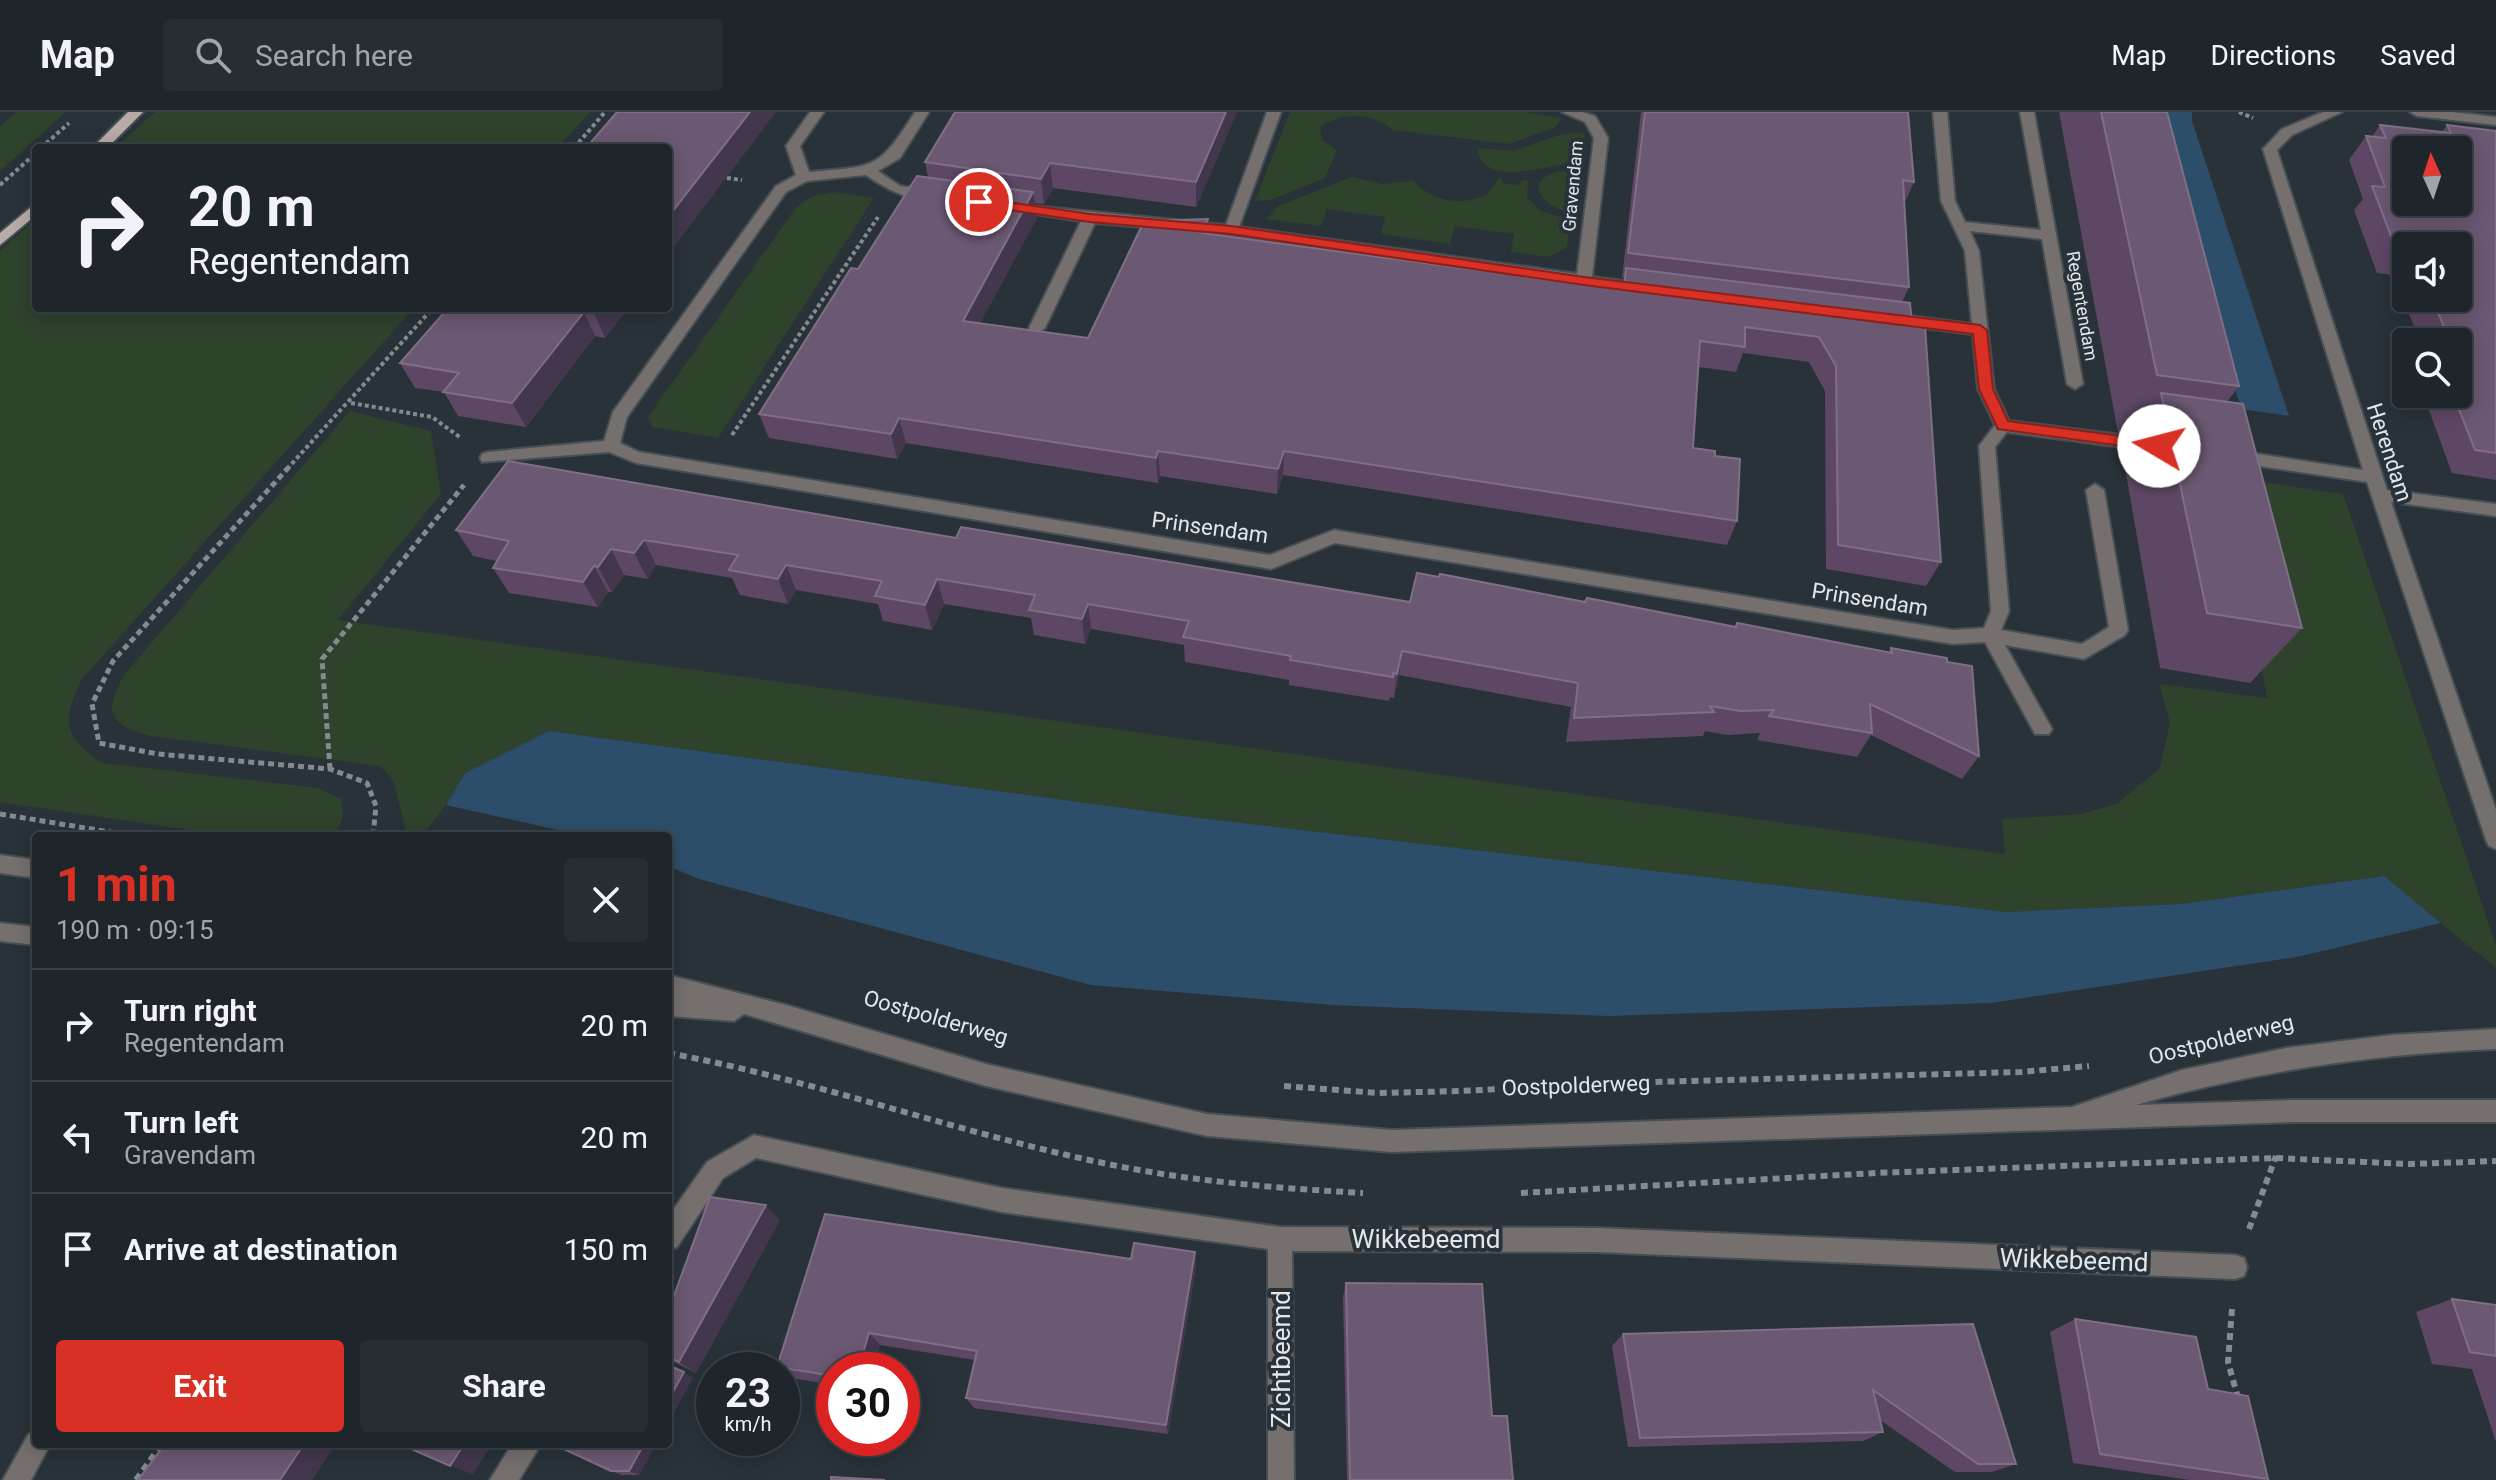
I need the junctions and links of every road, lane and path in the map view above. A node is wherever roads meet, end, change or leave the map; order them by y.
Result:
1 (136, 112) edge
2 (605, 112) edge
3 (817, 112) edge
4 (922, 112) edge
5 (1274, 112) edge
6 (1569, 112) edge
7 (1940, 112) edge
8 (2027, 112) edge
9 (2335, 112) edge
10 (2417, 112) edge
11 (71, 121) dead end
12 (2496, 121) edge
13 (45, 144) edge
14 (103, 144) edge
15 (577, 144) edge
16 (32, 157) edge
17 (869, 171) junction
18 (710, 176) edge
19 (804, 177) junction
20 (0, 185) edge
21 (896, 190) junction
22 (956, 199) edge
23 (986, 203) edge
24 (32, 211) edge
25 (1090, 218) junction
26 (1961, 226) junction
27 (1231, 230) junction
28 (2049, 235) junction
29 (0, 241) edge
30 (1584, 281) junction
31 (1663, 291) edge
32 (430, 312) edge
33 (1869, 316) edge
34 (1037, 328) edge
35 (1980, 330) junction
36 (2075, 384) dead end
37 (350, 403) junction
38 (2003, 426) junction
39 (611, 446) junction
40 (2174, 448) edge
41 (2221, 455) edge
42 (488, 458) junction
43 (709, 469) junction
44 (2374, 477) junction
45 (2095, 490) dead end
46 (2382, 495) junction
47 (2496, 510) edge
48 (1990, 635) junction
49 (2042, 729) dead end
50 (330, 769) junction
51 (0, 814) edge
52 (110, 832) edge
53 (373, 832) edge
54 (2496, 840) edge
55 (0, 864) edge
56 (32, 868) edge
57 (0, 932) edge
58 (32, 936) edge
59 (672, 986) edge
60 (672, 1006) edge
61 (786, 1015) junction
62 (2496, 1039) edge
63 (2102, 1064) dead end
64 (1269, 1085) dead end
65 (2496, 1111) edge
66 (2066, 1119) junction
67 (672, 1232) edge
68 (1280, 1239) junction
69 (2235, 1267) dead end
70 (35, 1448) edge
71 (159, 1448) edge
72 (525, 1448) edge
73 (16, 1480) edge
74 (136, 1480) edge
75 (503, 1480) edge
76 (1281, 1480) edge

1 - 14 main road
2 - 15 path
3 - 19 street
4 - 17 street
5 - 27 street
6 - 30 street, Gravendam
7 - 26 street
8 - 28 street, Regentendam
9 - 44 street, Herendam
10 - 12 street
11 - 13 path
16 - 20 path
17 - 19 street
17 - 21 street
18 - 19 path
19 - 39 street
21 - 22 street
21 - 43 path
23 - 25 street
24 - 29 main road
25 - 27 street
25 - 34 street
26 - 28 street, Regentendam
26 - 35 street
27 - 30 street
28 - 36 street, Regentendam
30 - 31 street
32 - 37 path
33 - 35 street
35 - 38 street
37 - 42 path
37 - 50 path
38 - 40 street
38 - 48 street
39 - 42 street, Prinsendam
39 - 43 street, Prinsendam
41 - 44 street
42 - 50 path
43 - 48 street, Prinsendam
44 - 46 street, Herendam
45 - 48 street, Prinsendam
46 - 47 street
46 - 54 street, Herendam
48 - 49 street
50 - 53 path
51 - 52 path
55 - 56 street
57 - 58 street
59 - 61 street, Oostpolderweg
60 - 61 street, Oostpolderweg
61 - 66 street, Oostpolderweg
62 - 66 street, Oostpolderweg
63 - 64 path, Oostpolderweg
65 - 66 street, Oostpolderweg
67 - 68 street, Wikkebeemd
68 - 69 street, Wikkebeemd
68 - 76 street, Zichtbeemd
70 - 73 street
71 - 74 path
72 - 75 street

